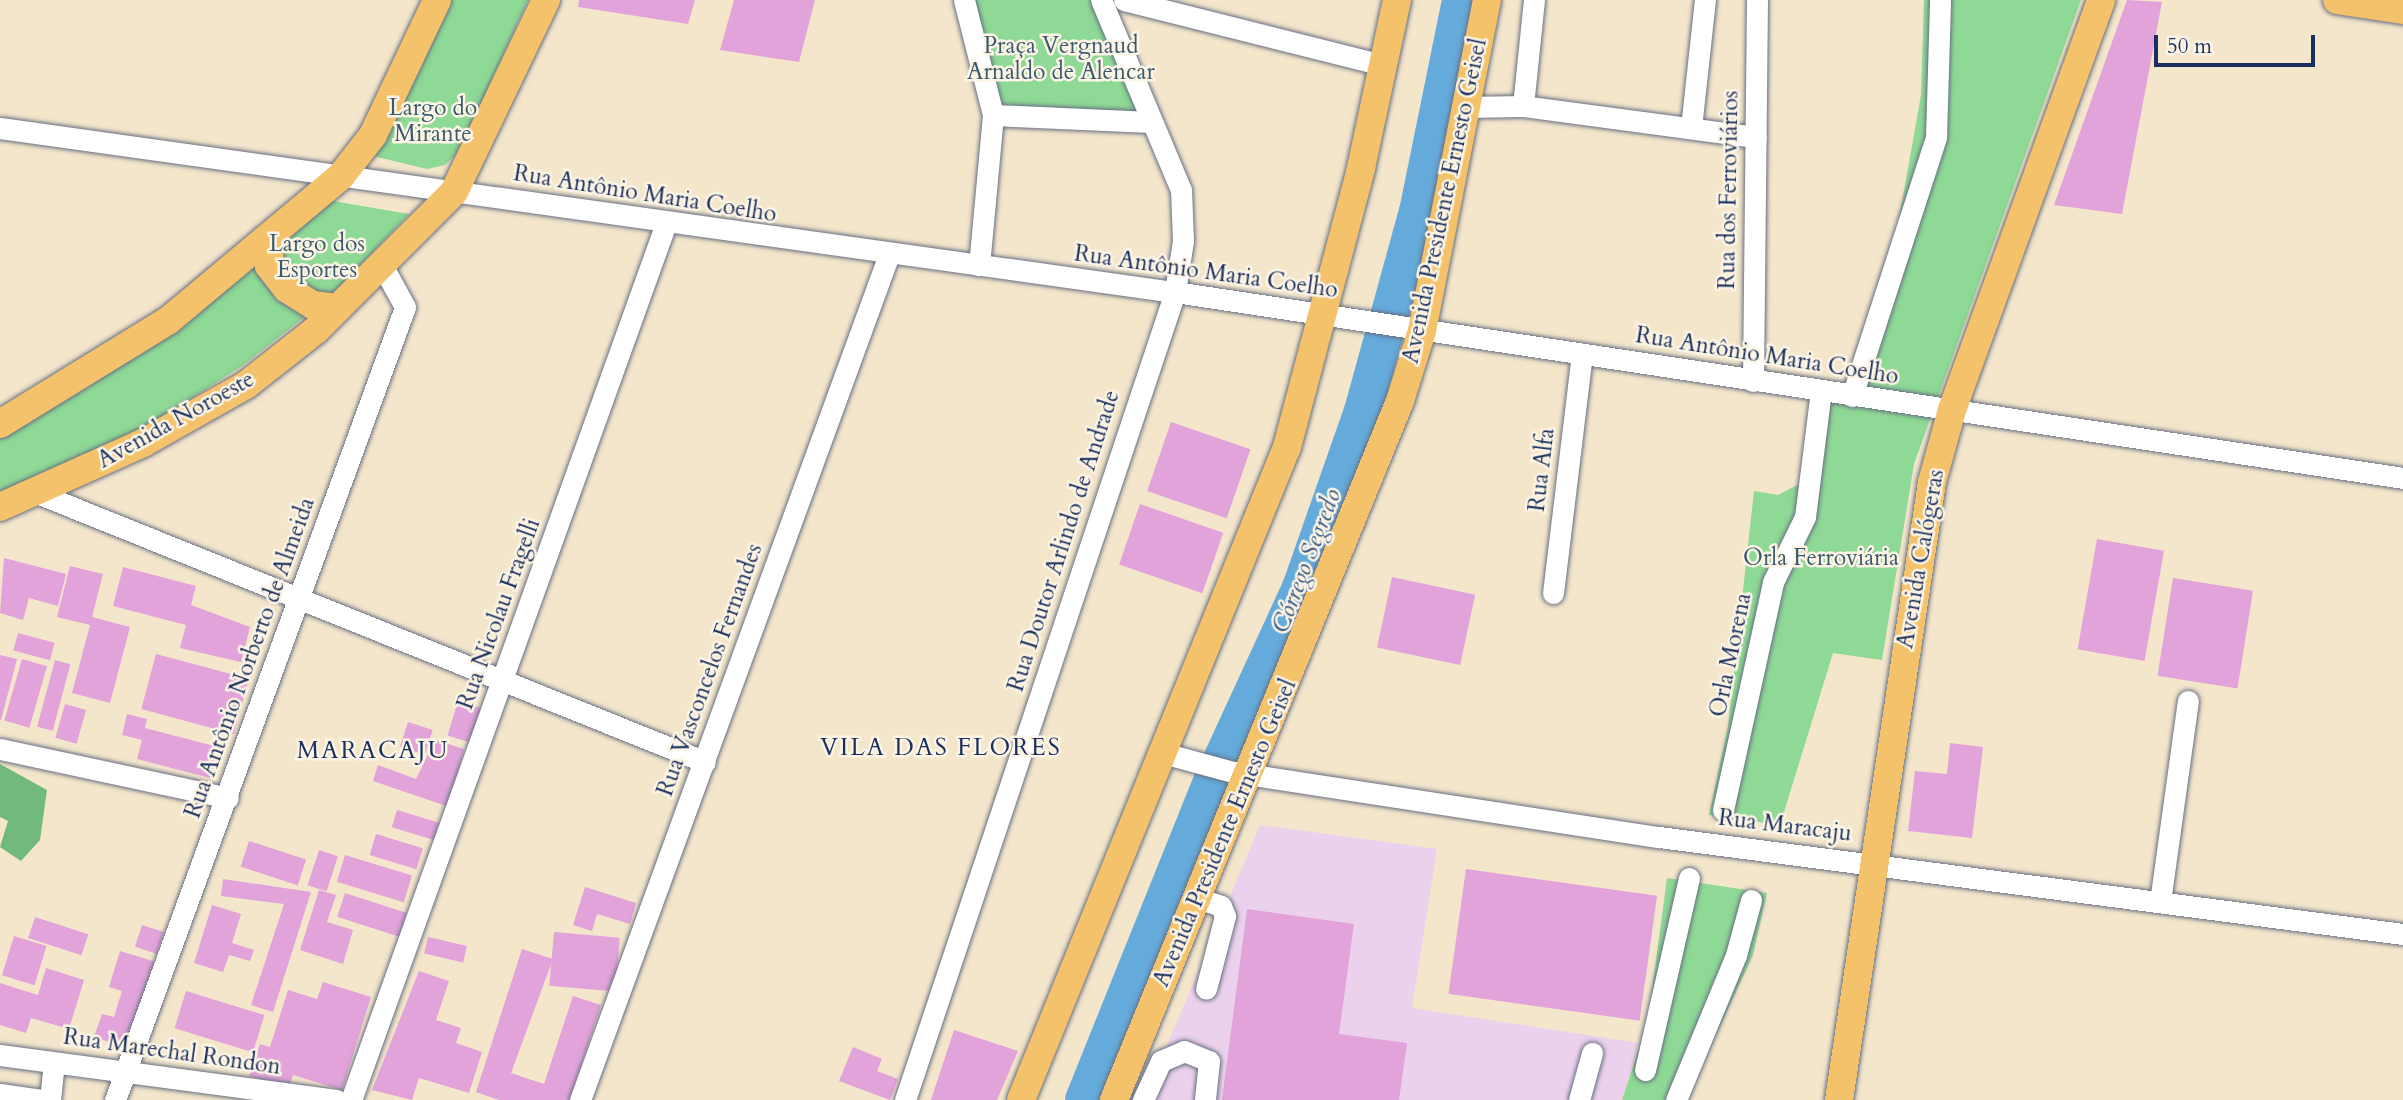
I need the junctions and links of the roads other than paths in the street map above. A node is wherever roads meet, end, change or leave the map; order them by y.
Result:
1 (437, 0) edge
2 (546, 0) edge
3 (964, 0) edge
4 (1101, 0) edge
5 (1124, 0) edge
6 (1397, 0) edge
7 (1487, 0) edge
8 (1534, 0) edge
9 (1705, 0) edge
10 (1757, 0) edge
11 (1940, 0) edge
12 (2101, 0) edge
13 (2337, 0) edge
14 (2403, 10) edge
15 (1383, 65) junction
16 (1523, 106) junction
17 (1465, 107) junction
18 (993, 115) junction
19 (1151, 122) junction
20 (0, 128) edge
21 (1691, 128) junction
22 (1756, 136) junction
23 (341, 176) junction
24 (454, 192) junction
25 (666, 223) junction
26 (270, 239) junction
27 (888, 257) junction
28 (382, 265) junction
29 (979, 265) junction
30 (1175, 292) junction
31 (338, 308) junction
32 (1335, 318) junction
33 (1422, 331) junction
34 (1582, 354) junction
35 (1752, 381) junction
36 (1821, 391) junction
37 (1852, 396) junction
38 (1952, 410) junction
39 (0, 424) edge
40 (2403, 478) edge
41 (37, 493) junction
42 (0, 507) edge
43 (1553, 593) dead end
44 (302, 594) junction
45 (505, 678) junction
46 (2188, 701) dead end
47 (0, 749) edge
48 (1172, 755) junction
49 (705, 762) junction
50 (1241, 774) junction
51 (228, 798) junction
52 (1723, 810) dead end
53 (1874, 863) junction
54 (1689, 878) dead end
55 (1197, 898) junction
56 (1751, 900) dead end
57 (2160, 902) junction
58 (2403, 934) edge
59 (1206, 989) dead end
60 (1592, 1053) dead end
61 (0, 1055) edge
62 (54, 1063) junction
63 (1645, 1070) dead end
64 (124, 1072) junction
65 (0, 1094) edge
66 (42, 1100) edge
67 (50, 1100) edge
68 (115, 1100) edge
69 (336, 1100) edge
70 (351, 1100) edge
71 (580, 1100) edge
72 (905, 1100) edge
73 (1021, 1100) edge
74 (1114, 1100) edge
75 (1143, 1100) edge
76 (1205, 1100) edge
77 (1579, 1100) edge
78 (1676, 1100) edge
79 (1839, 1100) edge

1 - 23 main road
2 - 24 main road, Avenida Noroeste
3 - 18 street
4 - 19 street, Rua Doutor Arlindo de Andrade
5 - 15 street
6 - 15 main road
7 - 17 main road, Avenida Presidente Ernesto Geisel
8 - 16 street
9 - 21 street
10 - 22 street, Rua dos Ferroviários
11 - 37 street
12 - 38 main road, Avenida Calógeras
13 - 14 main road
15 - 32 main road
16 - 17 street
16 - 21 street
17 - 33 main road, Avenida Presidente Ernesto Geisel
18 - 19 street
18 - 29 street
19 - 30 street, Rua Doutor Arlindo de Andrade
20 - 23 street, Rua Antônio Maria Coelho
21 - 22 street
22 - 35 street, Rua dos Ferroviários
23 - 24 street, Rua Antônio Maria Coelho
23 - 26 main road
24 - 25 street, Rua Antônio Maria Coelho
24 - 28 main road, Avenida Noroeste
25 - 27 street, Rua Antônio Maria Coelho
25 - 45 street, Rua Nicolau Fragelli
26 - 31 main road
26 - 39 main road
27 - 29 street, Rua Antônio Maria Coelho
27 - 49 street, Rua Vasconcelos Fernandes
28 - 31 main road, Avenida Noroeste
28 - 44 street, Rua Antônio Norberto de Almeida
29 - 30 street, Rua Antônio Maria Coelho
30 - 32 street, Rua Antônio Maria Coelho
30 - 72 street, Rua Doutor Arlindo de Andrade
31 - 41 main road, Avenida Noroeste
32 - 33 street, Rua Antônio Maria Coelho
32 - 48 main road
33 - 34 street, Rua Antônio Maria Coelho
33 - 50 main road, Avenida Presidente Ernesto Geisel
34 - 35 street, Rua Antônio Maria Coelho
34 - 43 street, Rua Alfa
35 - 36 street, Rua Antônio Maria Coelho
36 - 37 street, Rua Antônio Maria Coelho
36 - 52 street, Orla Morena
37 - 38 street, Rua Antônio Maria Coelho
38 - 40 street, Rua Antônio Maria Coelho
38 - 53 main road, Avenida Calógeras
41 - 42 main road, Avenida Noroeste
41 - 44 street
44 - 45 street
44 - 51 street, Rua Antônio Norberto de Almeida
45 - 49 street
45 - 70 street, Rua Nicolau Fragelli
46 - 57 street
47 - 51 street
48 - 50 street, Rua Maracaju
48 - 73 main road
49 - 71 street, Rua Vasconcelos Fernandes
50 - 53 street, Rua Maracaju
50 - 55 main road, Avenida Presidente Ernesto Geisel
51 - 64 street, Rua Antônio Norberto de Almeida
53 - 57 street, Rua Maracaju
53 - 79 main road, Avenida Calógeras
54 - 63 street
55 - 59 street
55 - 74 main road, Avenida Presidente Ernesto Geisel
56 - 78 street
57 - 58 street, Rua Maracaju
60 - 77 street
61 - 62 street, Rua Marechal Rondon
62 - 64 street, Rua Marechal Rondon
62 - 67 street
64 - 68 street, Rua Antônio Norberto de Almeida
64 - 69 street, Rua Marechal Rondon
65 - 66 street
75 - 76 street

